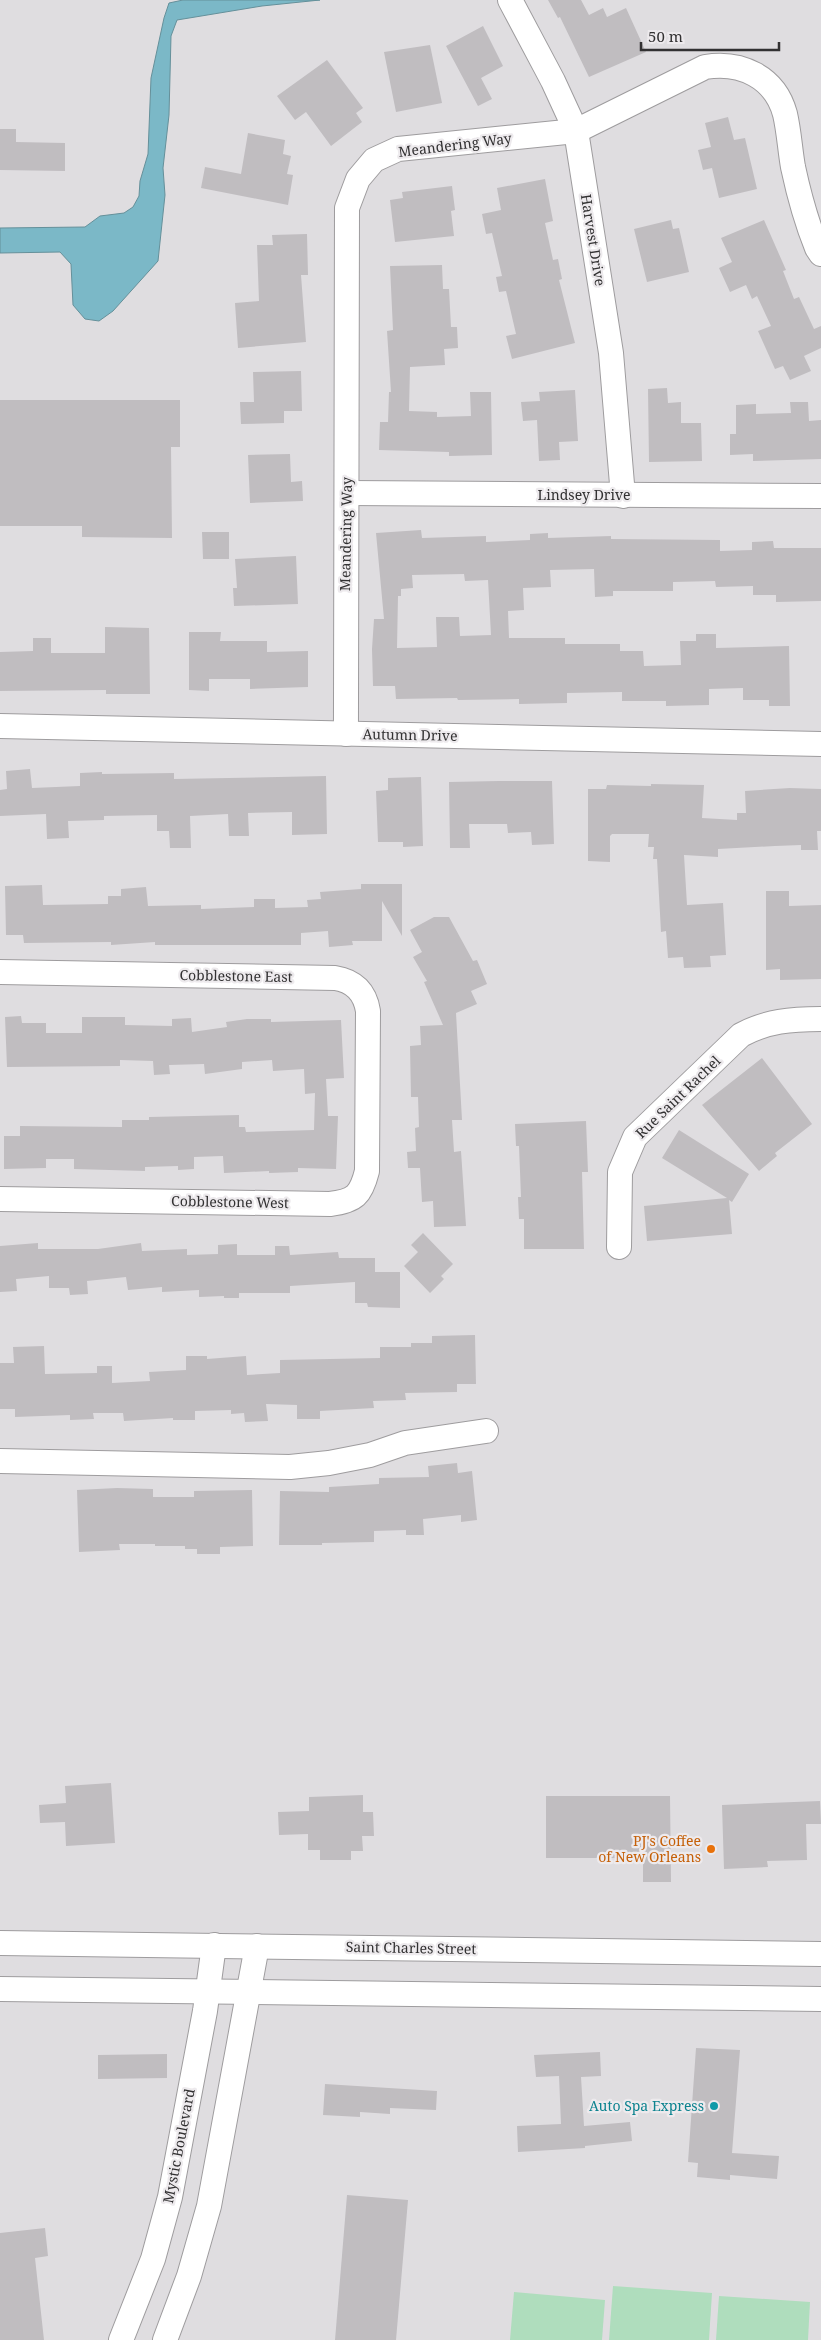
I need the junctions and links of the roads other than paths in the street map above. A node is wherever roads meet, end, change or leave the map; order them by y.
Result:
1 (510, 0) edge
2 (576, 131) junction
3 (821, 254) edge
4 (347, 493) junction
5 (623, 496) junction
6 (821, 496) edge
7 (0, 726) edge
8 (346, 734) junction
9 (821, 744) edge
10 (0, 972) edge
11 (821, 1019) edge
12 (367, 1096) joint
13 (0, 1199) edge
14 (619, 1247) dead end
15 (486, 1431) dead end
16 (0, 1461) edge
17 (0, 1943) edge
18 (214, 1945) junction
19 (257, 1946) junction
20 (821, 1954) edge
21 (0, 1989) edge
22 (208, 1992) junction
23 (248, 1992) junction
24 (821, 1999) edge
25 (122, 2340) edge
26 (165, 2340) edge

1 - 2 street, Harvest Drive
2 - 3 street, Meandering Way
2 - 4 street, Meandering Way
2 - 5 street, Harvest Drive
4 - 5 street, Lindsey Drive
4 - 8 street, Meandering Way
5 - 6 street, Lindsey Drive
7 - 8 street, Autumn Drive
8 - 9 street, Autumn Drive
10 - 12 street, Cobblestone East
11 - 14 street, Rue Saint Rachel
12 - 13 street, Cobblestone West
15 - 16 street
17 - 18 street, Saint Charles Street
18 - 19 street, Saint Charles Street
18 - 22 street, Mystic Boulevard
19 - 20 street, Saint Charles Street
19 - 23 street
21 - 22 street
22 - 23 street
22 - 25 street, Mystic Boulevard
23 - 24 street
23 - 26 street

